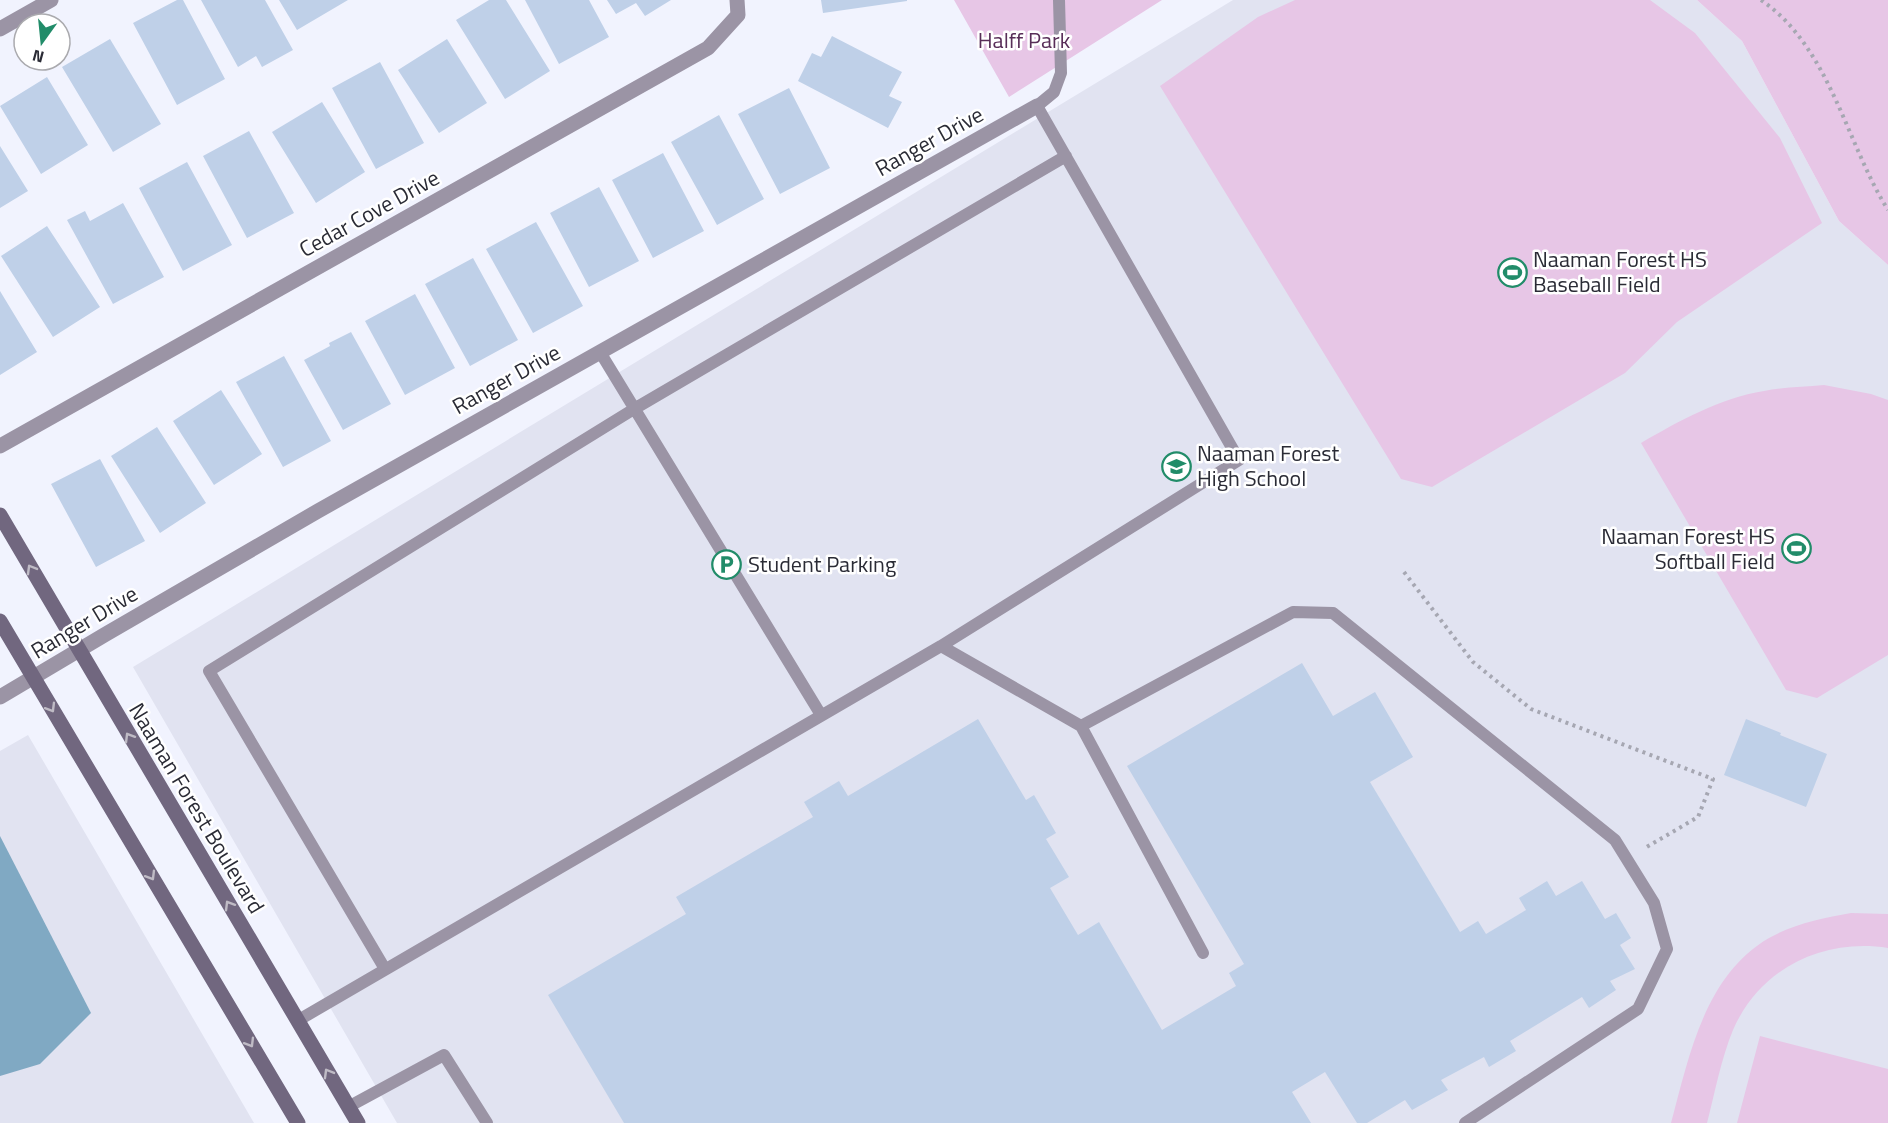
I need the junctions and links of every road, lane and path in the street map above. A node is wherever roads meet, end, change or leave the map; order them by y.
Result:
1 (51, 0) edge
2 (736, 0) edge
3 (1059, 0) edge
4 (1761, 0) edge
5 (0, 29) edge
6 (1037, 106) junction
7 (1066, 156) junction
8 (1888, 210) edge
9 (600, 352) junction
10 (634, 409) junction
11 (0, 446) edge
12 (0, 515) edge
13 (1404, 572) dead end
14 (0, 621) edge
15 (941, 646) junction
16 (78, 650) junction
17 (33, 678) junction
18 (0, 697) edge
19 (821, 715) junction
20 (1081, 726) junction
21 (1627, 860) junction
22 (1203, 953) dead end
23 (385, 969) junction
24 (297, 1021) junction
25 (348, 1107) junction
26 (298, 1123) edge
27 (357, 1123) edge
28 (487, 1123) edge
29 (1465, 1123) edge

1 - 5 street
2 - 11 street, Cedar Cove Drive
3 - 6 lane
4 - 8 path
6 - 7 lane
6 - 9 street, Ranger Drive
7 - 10 lane
7 - 15 lane
9 - 10 lane
9 - 16 street, Ranger Drive
10 - 19 lane
10 - 23 lane
16 -> 12 main road, Naaman Forest Boulevard
13 - 21 path
14 - 17 main road
15 - 19 lane
15 - 20 lane
16 - 17 street, Ranger Drive
24 -> 16 main road, Naaman Forest Boulevard
17 - 18 street, Ranger Drive
17 -> 26 main road
19 - 23 lane
20 - 21 lane
20 - 22 lane
21 - 29 lane
23 - 24 lane
25 -> 24 main road, Naaman Forest Boulevard
25 - 27 main road, Naaman Forest Boulevard
25 - 28 lane

